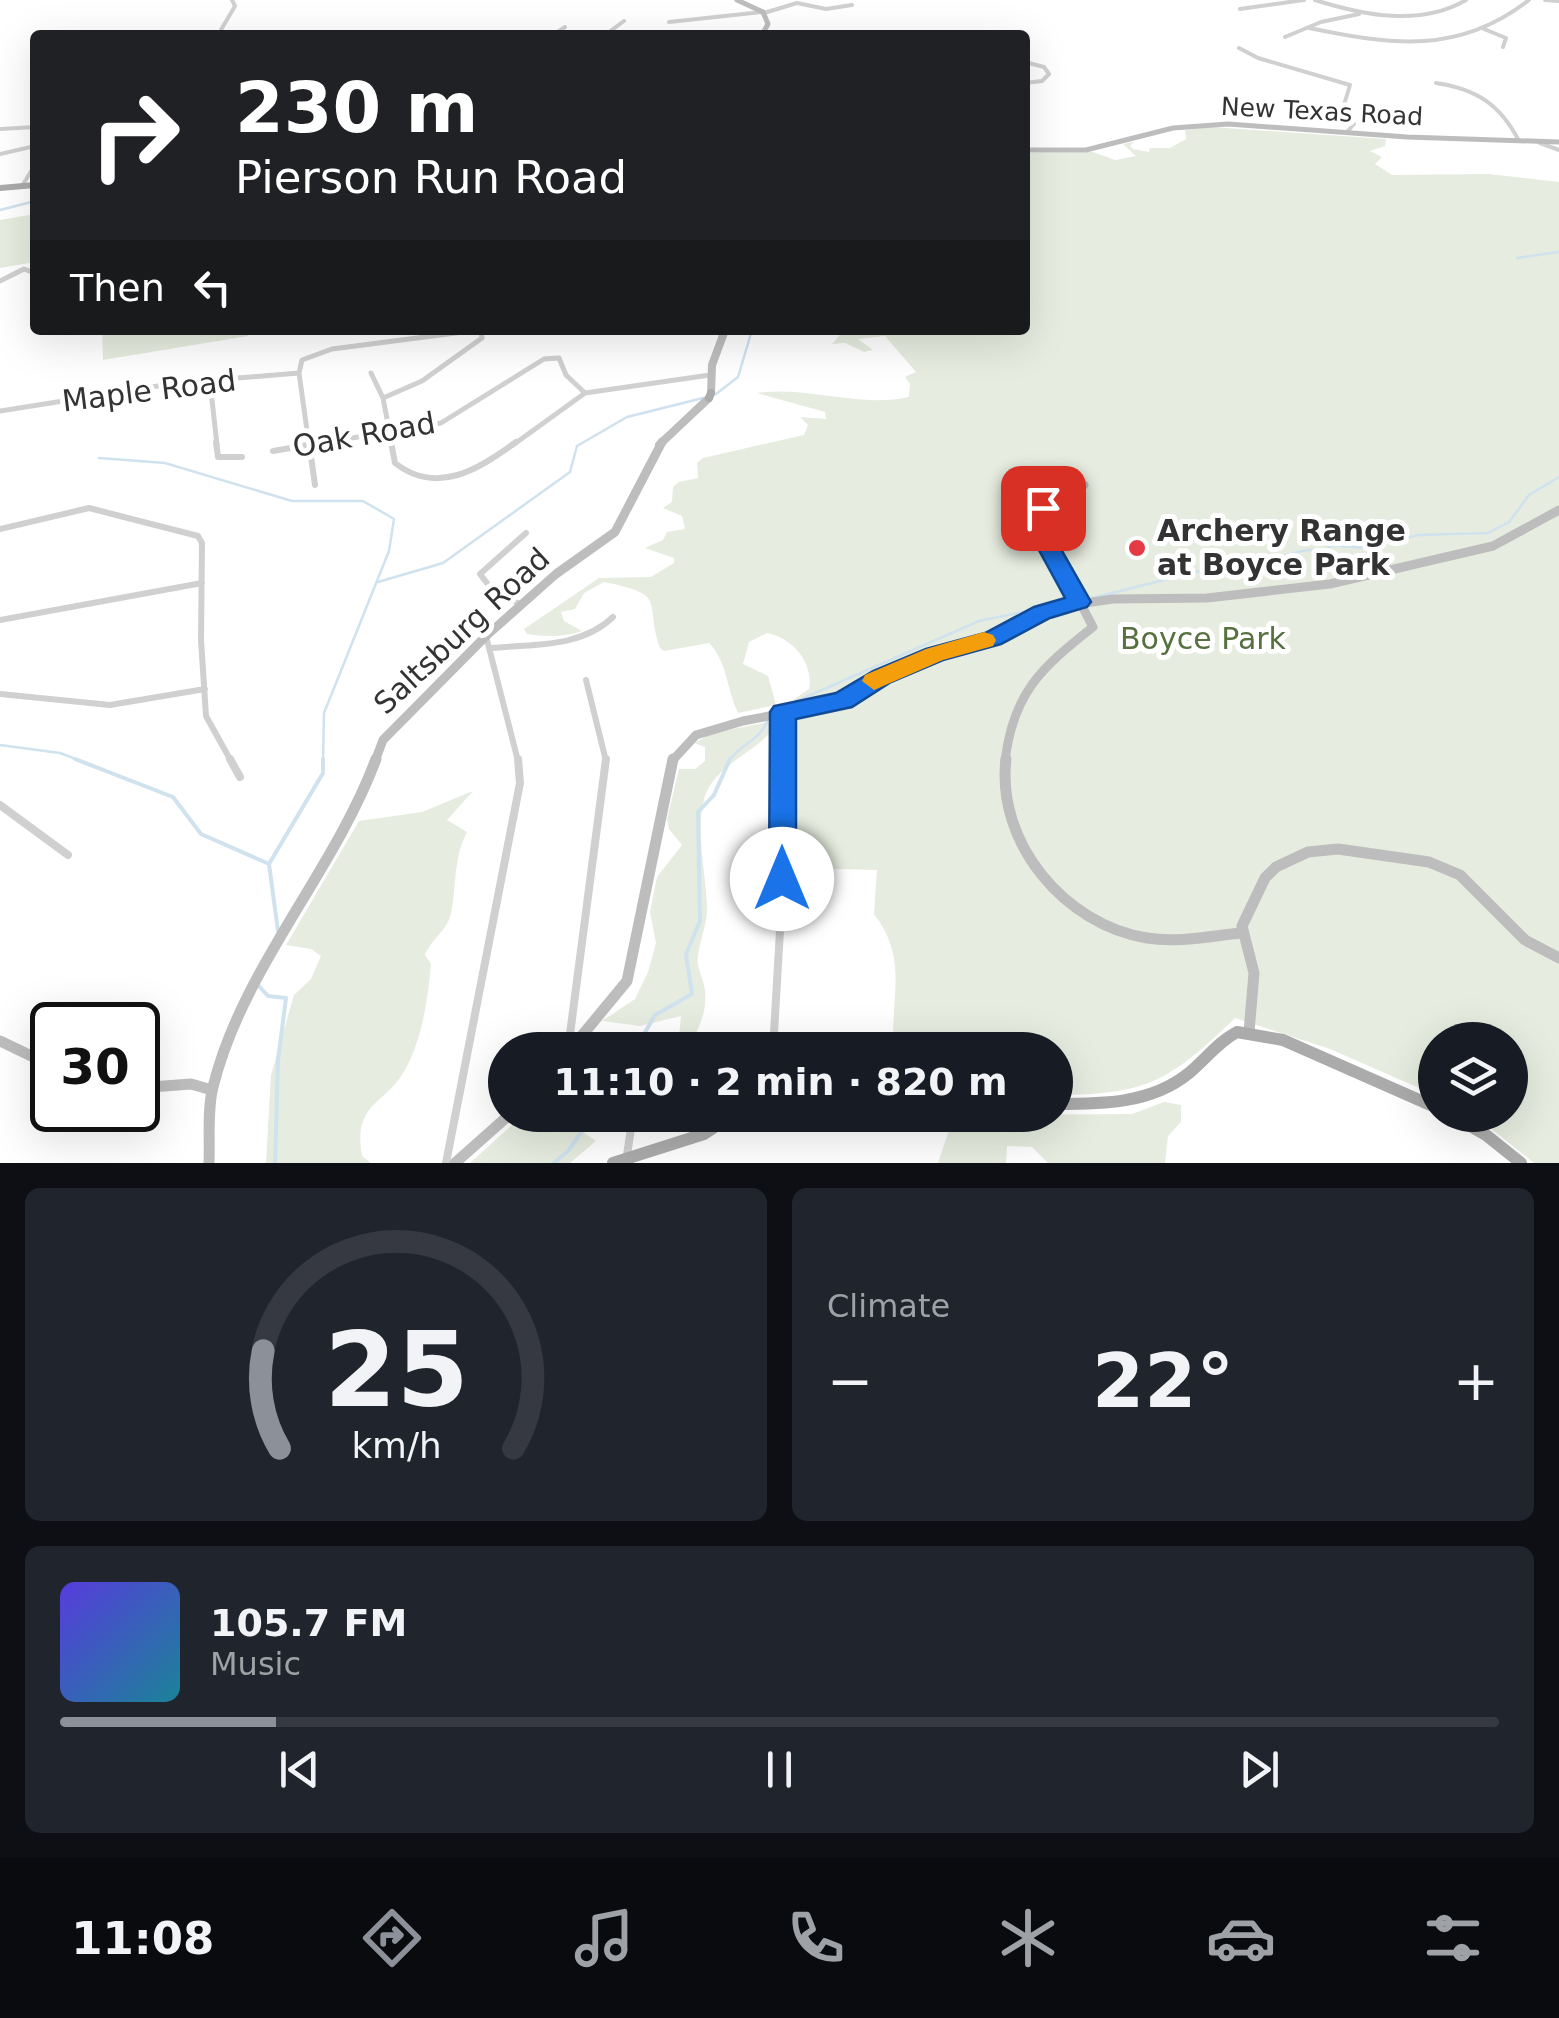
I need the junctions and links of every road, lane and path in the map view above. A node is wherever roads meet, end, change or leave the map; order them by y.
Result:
1 (232, 0) edge
2 (736, 0) edge
3 (1304, 0) edge
4 (1315, 0) edge
5 (1466, 0) edge
6 (1529, 0) edge
7 (1545, 0) edge
8 (1559, 1) edge
9 (852, 5) dead end
10 (1240, 10) dead end
11 (764, 12) junction
12 (1359, 14) junction
13 (624, 22) dead end
14 (668, 22) dead end
15 (565, 27) dead end
16 (1309, 28) junction
17 (1483, 28) junction
18 (221, 30) edge
19 (560, 30) edge
20 (612, 30) edge
21 (765, 30) edge
22 (1284, 38) dead end
23 (1503, 47) dead end
24 (1239, 48) dead end
25 (1030, 63) edge
26 (1030, 82) edge
27 (1436, 84) dead end
28 (30, 127) edge
29 (0, 129) edge
30 (1346, 134) junction
31 (1519, 141) junction
32 (1559, 146) edge
33 (30, 147) edge
34 (1030, 150) edge
35 (0, 154) edge
36 (30, 173) edge
37 (30, 185) edge
38 (22, 186) junction
39 (0, 188) edge
40 (30, 272) edge
41 (0, 282) edge
42 (443, 335) edge
43 (481, 335) edge
44 (724, 335) edge
45 (299, 372) junction
46 (371, 373) dead end
47 (710, 375) junction
48 (210, 382) junction
49 (585, 393) junction
50 (383, 398) junction
51 (0, 411) edge
52 (389, 432) junction
53 (310, 446) junction
54 (272, 450) dead end
55 (242, 457) dead end
56 (315, 485) dead end
57 (1084, 485) dead end
58 (1559, 510) edge
59 (0, 529) edge
60 (526, 533) dead end
61 (202, 583) junction
62 (1079, 602) junction
63 (521, 605) junction
64 (613, 616) dead end
65 (0, 620) edge
66 (486, 636) junction
67 (492, 648) junction
68 (586, 680) dead end
69 (205, 688) junction
70 (0, 694) edge
71 (783, 712) junction
72 (240, 778) dead end
73 (0, 805) edge
74 (68, 856) dead end
75 (1241, 933) junction
76 (1559, 958) edge
77 (262, 970) joint
78 (254, 987) joint
79 (570, 1032) edge
80 (584, 1032) edge
81 (773, 1032) edge
82 (1248, 1032) junction
83 (0, 1040) edge
84 (30, 1055) edge
85 (160, 1086) edge
86 (212, 1090) junction
87 (1418, 1100) edge
88 (1073, 1103) edge
89 (490, 1132) edge
90 (628, 1132) edge
91 (708, 1132) edge
92 (1481, 1132) edge
93 (620, 1159) edge
94 (210, 1163) edge
95 (446, 1163) edge
96 (455, 1163) edge
97 (1520, 1163) edge

1 - 18 street
2 - 11 street
3 - 10 street
4 - 12 street
5 - 12 street
6 - 17 street
7 - 8 street
9 - 11 street
11 - 14 street
11 - 21 street
12 - 16 street
13 - 20 street
15 - 19 street
16 - 17 street
16 - 22 street
17 - 23 street
24 - 30 street
25 - 26 street
27 - 31 street
28 - 29 street
30 - 31 main road, New Texas Road
30 - 34 main road, New Texas Road
31 - 32 main road, New Texas Road
33 - 35 street
36 - 38 street
37 - 38 main road
38 - 39 main road
40 - 41 street
42 - 45 street
43 - 50 street
44 - 47 street, Saltsburg Road
45 - 48 street, Maple Road
45 - 53 street
46 - 50 street
47 - 49 street
47 - 63 street, Saltsburg Road
48 - 51 street, Maple Road
48 - 55 street
49 - 52 street, Oak Road
49 - 52 street
50 - 52 street
52 - 53 street, Oak Road
53 - 54 street, Oak Road
53 - 56 street
57 - 62 street
58 - 62 street
59 - 61 street
60 - 63 street
61 - 65 street
61 - 69 street
62 - 71 street
62 - 75 street
63 - 66 street, Saltsburg Road
64 - 67 street
66 - 67 street
66 - 77 street, Saltsburg Road
67 - 95 street
68 - 79 street
69 - 70 street
69 - 72 street
71 - 80 street
71 - 81 street
73 - 74 street
75 - 76 street
75 - 82 street
77 - 78 main road, Saltsburg Road
78 - 86 street, Saltsburg Road
82 - 87 main road
82 - 88 main road
83 - 84 main road
85 - 86 street
86 - 94 street, Saltsburg Road
89 - 96 street
90 - 93 street
91 - 93 main road
92 - 97 main road

